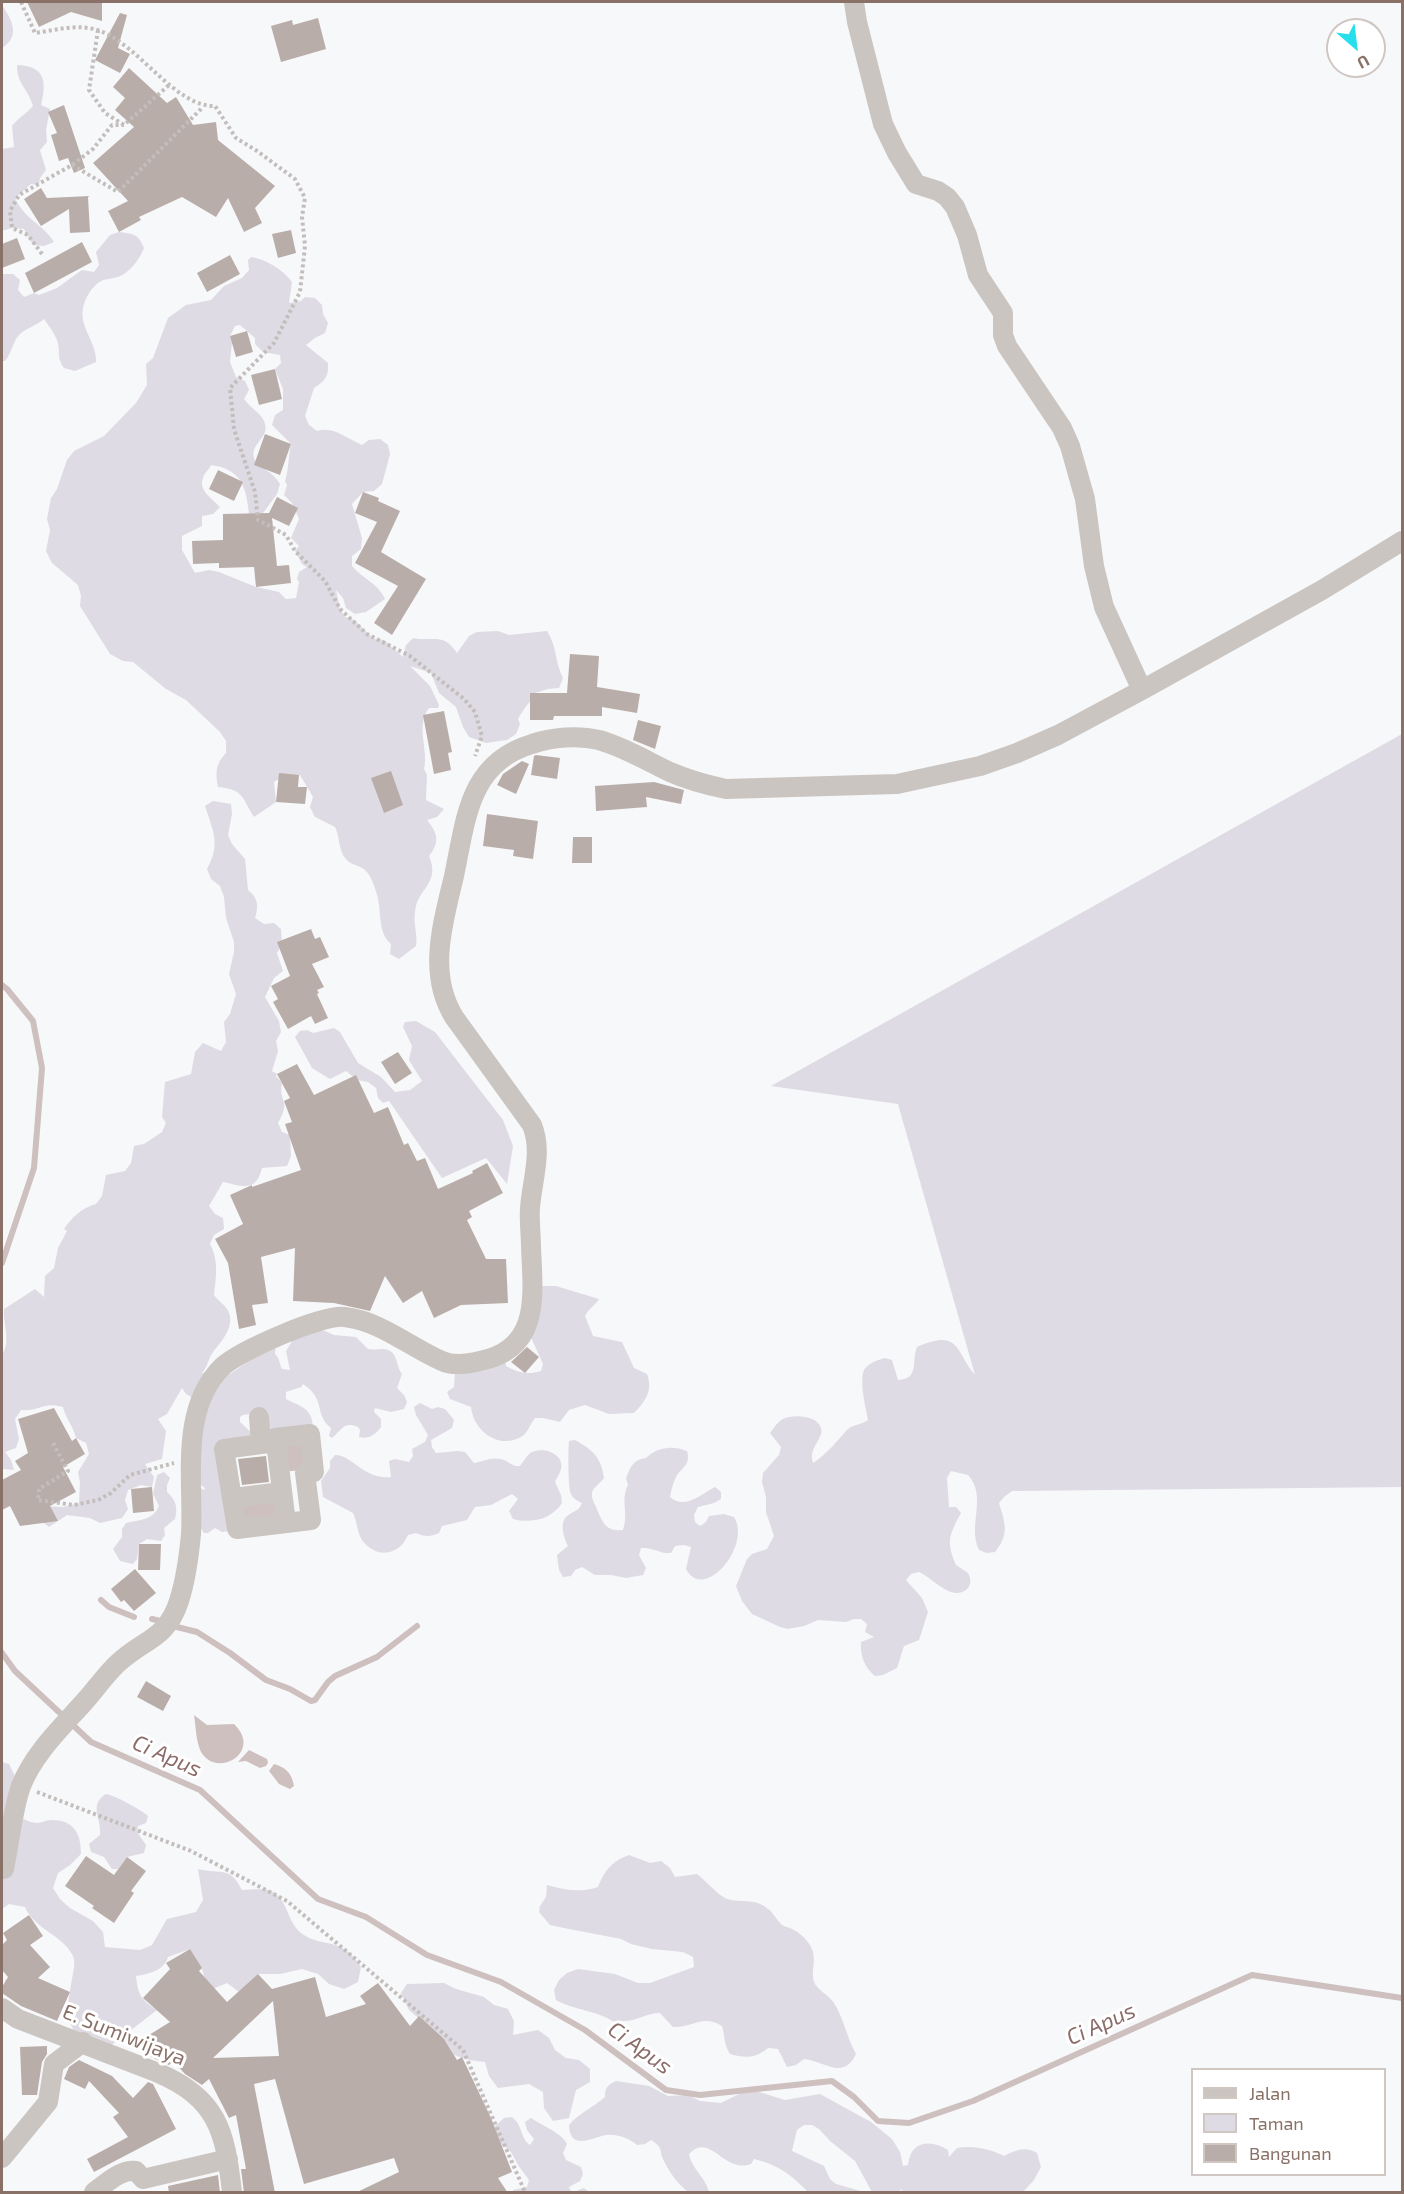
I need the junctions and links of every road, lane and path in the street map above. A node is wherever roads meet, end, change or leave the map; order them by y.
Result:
1 (21, 2) edge
2 (854, 2) edge
3 (98, 30) junction
4 (169, 85) junction
5 (202, 106) junction
6 (124, 125) junction
7 (72, 165) junction
8 (42, 254) dead end
9 (1402, 541) edge
10 (1142, 690) junction
11 (484, 774) junction
12 (259, 1417) dead end
13 (53, 1443) dead end
14 (268, 1443) junction
15 (192, 1458) junction
16 (305, 1473) junction
17 (281, 1484) junction
18 (233, 1498) junction
19 (286, 1523) junction
20 (21, 1787) junction
21 (2, 1874) edge
22 (2, 2008) edge
23 (83, 2042) junction
24 (2, 2158) edge
25 (228, 2159) junction
26 (94, 2193) edge
27 (232, 2193) edge
28 (525, 2193) edge

1 - 3 path
2 - 10 street
3 - 4 path
3 - 6 path
4 - 5 path
4 - 6 path
5 - 7 path
5 - 11 path
6 - 7 path
7 - 8 path
9 - 10 street
10 - 11 street
11 - 15 street
12 - 14 street
13 - 15 path
14 - 16 street
14 - 17 street
14 - 18 street
15 - 20 street
16 - 17 street
16 - 19 street
17 - 18 street
17 - 19 street
18 - 19 street
20 - 21 street
20 - 28 path
22 - 23 street, E. Sumiwijaya
23 - 24 street
23 - 25 street, E. Sumiwijaya
25 - 26 street
25 - 27 street, E. Sumiwijaya

